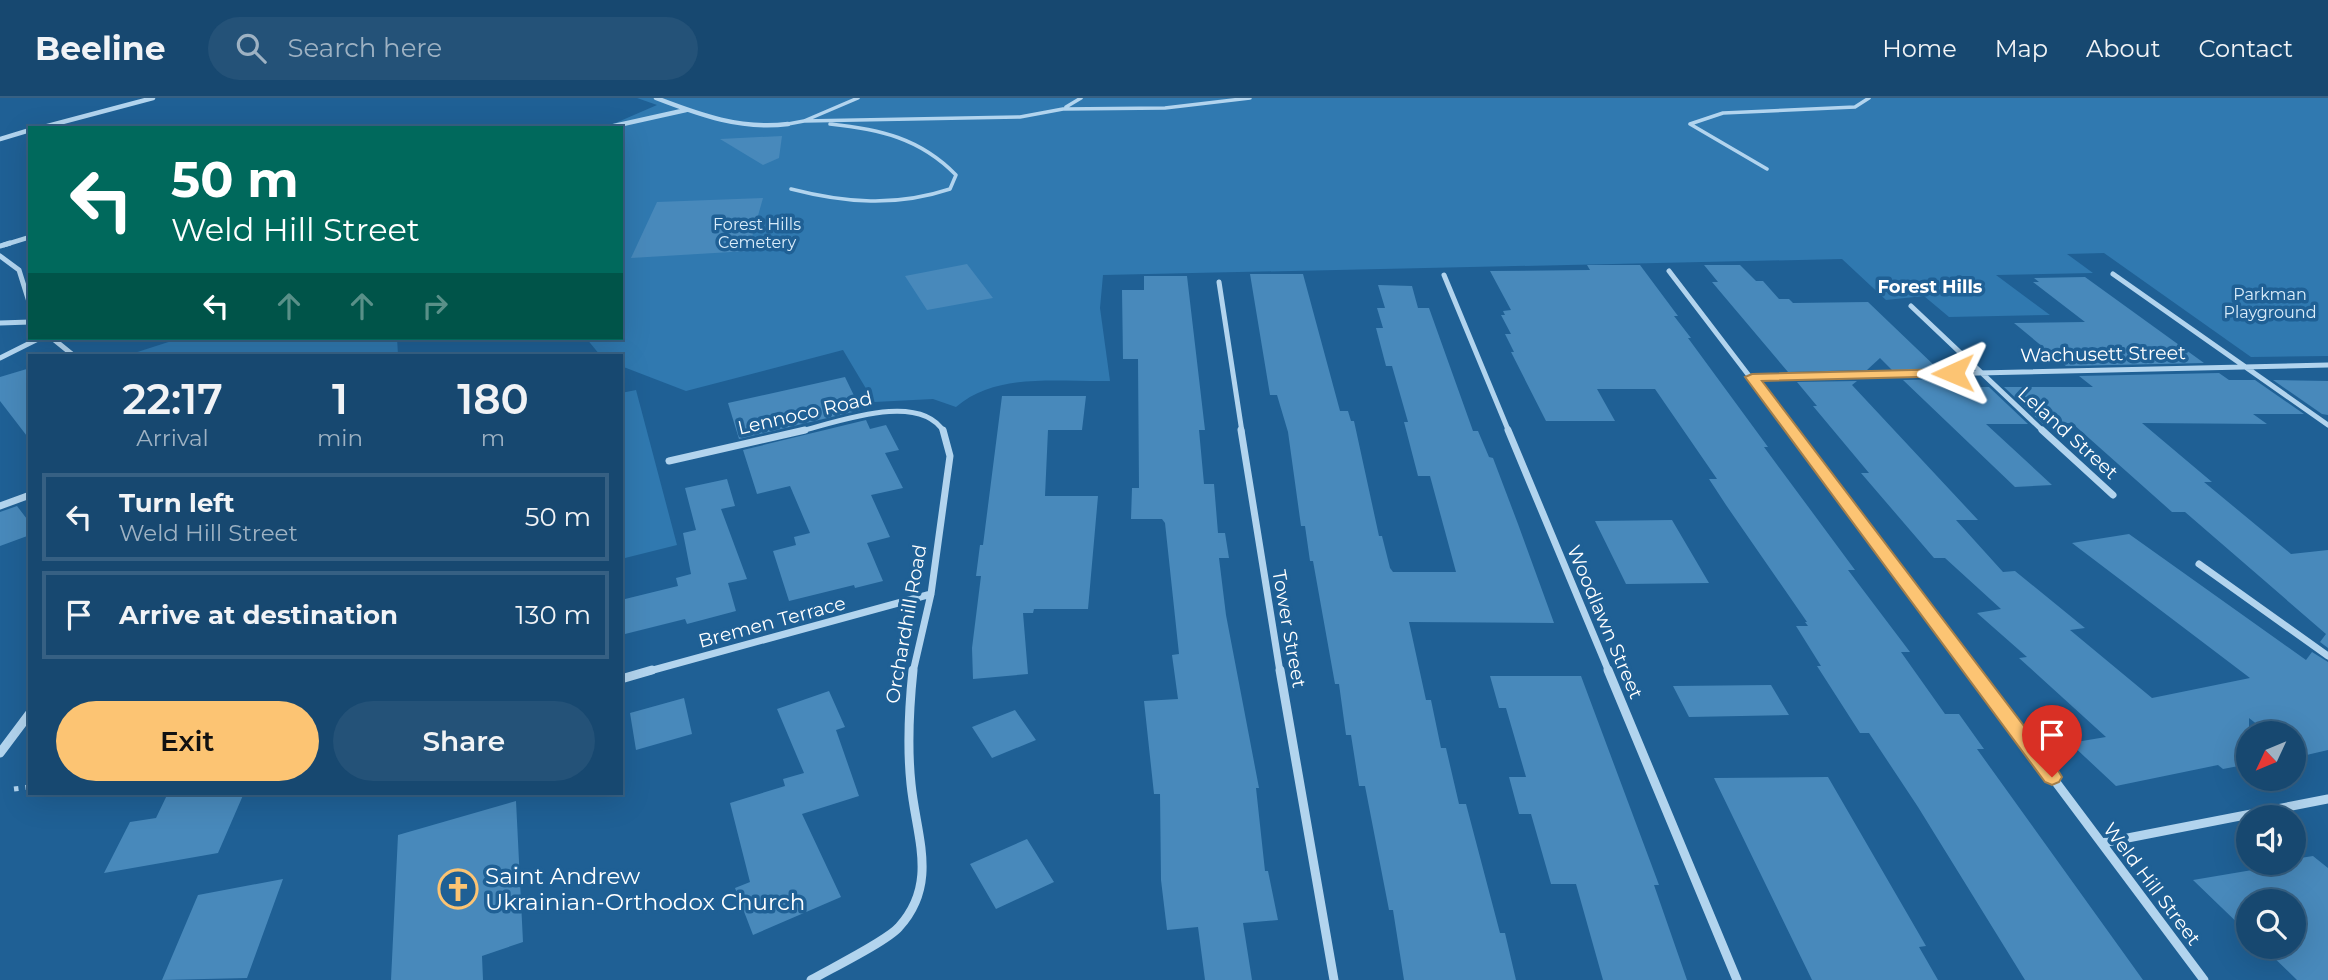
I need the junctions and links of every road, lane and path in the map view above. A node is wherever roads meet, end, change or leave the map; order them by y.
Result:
1 (153, 98) edge
2 (656, 98) edge
3 (858, 98) edge
4 (1081, 98) edge
5 (1250, 98) edge
6 (1869, 98) edge
7 (1240, 99) edge
8 (1063, 109) junction
9 (687, 110) junction
10 (804, 121) junction
11 (788, 124) joint
12 (48, 126) edge
13 (614, 126) edge
14 (28, 132) edge
15 (0, 139) edge
16 (1767, 169) dead end
17 (791, 189) dead end
18 (28, 238) edge
19 (0, 246) edge
20 (0, 256) edge
21 (1669, 271) dead end
22 (2113, 274) dead end
23 (1444, 275) dead end
24 (1219, 282) dead end
25 (28, 298) edge
26 (1911, 306) dead end
27 (28, 322) edge
28 (0, 323) edge
29 (36, 340) edge
30 (54, 340) edge
31 (72, 354) edge
32 (0, 358) edge
33 (2328, 365) edge
34 (2245, 367) junction
35 (1979, 373) junction
36 (1752, 377) junction
37 (2328, 425) edge
38 (943, 429) joint
39 (669, 461) dead end
40 (2113, 495) dead end
41 (28, 496) edge
42 (0, 506) edge
43 (2199, 564) dead end
44 (931, 594) junction
45 (2328, 656) edge
46 (623, 678) edge
47 (28, 716) edge
48 (0, 753) edge
49 (28, 788) edge
50 (14, 789) dead end
51 (2328, 799) edge
52 (2102, 843) junction
53 (811, 980) edge
54 (1334, 980) edge
55 (1737, 980) edge
56 (2204, 980) edge

1 - 12 street
2 - 9 street
3 - 10 lane
4 - 8 lane
5 - 7 lane
6 - 16 lane
7 - 8 lane
8 - 10 lane
9 - 11 street
9 - 13 street
10 - 11 lane
10 - 17 lane
14 - 15 street
18 - 19 street
20 - 25 street
21 - 36 street, Weld Hill Street
22 - 34 street
23 - 55 street, Woodlawn Street
24 - 54 street, Tower Street
26 - 35 street, Leland Street
27 - 28 street
29 - 32 street
30 - 31 street
33 - 34 street, Wachusett Street
34 - 35 street, Wachusett Street
34 - 37 street
35 - 36 street, Wachusett Street
35 - 40 street, Leland Street
36 - 52 street, Weld Hill Street
38 - 39 street, Lennoco Road
38 - 44 street, Orchardhill Road
41 - 42 street
43 - 45 street
44 - 46 street, Bremen Terrace
44 - 53 street, Orchardhill Road
47 - 48 street
49 - 50 path
51 - 52 street
52 - 56 street, Weld Hill Street

